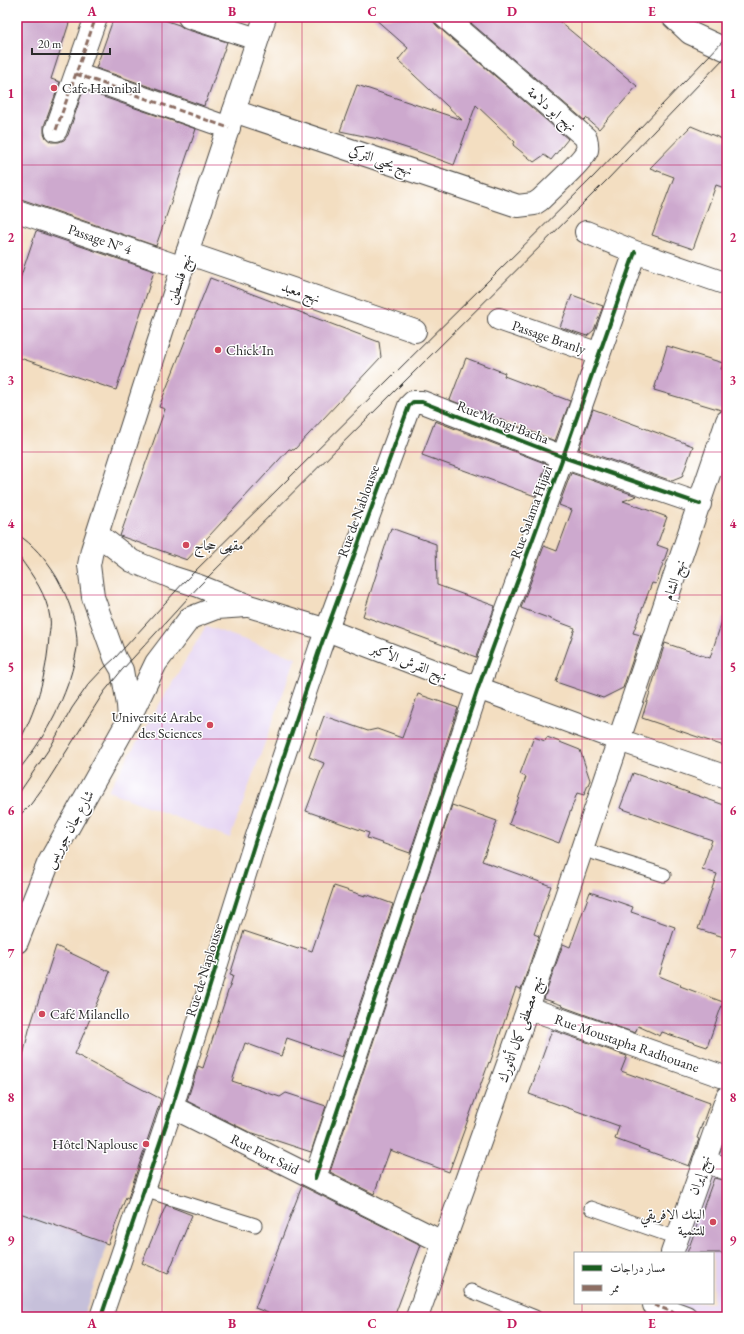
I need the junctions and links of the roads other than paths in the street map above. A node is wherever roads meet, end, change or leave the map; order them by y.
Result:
1 (96, 17) edge
2 (188, 17) edge
3 (265, 17) edge
4 (445, 17) edge
5 (673, 17) edge
6 (257, 39) junction
7 (727, 50) edge
8 (76, 74) junction
9 (232, 119) junction
10 (56, 130) dead end
11 (527, 206) joint
12 (17, 211) edge
13 (586, 232) dead end
14 (635, 252) junction
15 (185, 260) junction
16 (727, 284) edge
17 (499, 319) dead end
18 (415, 331) dead end
19 (599, 354) junction
20 (412, 402) joint
21 (727, 421) edge
22 (563, 457) junction
23 (700, 504) junction
24 (96, 538) junction
25 (249, 606) junction
26 (327, 630) junction
27 (478, 688) junction
28 (129, 720) junction
29 (619, 740) junction
30 (727, 777) edge
31 (582, 849) junction
32 (664, 875) dead end
33 (17, 942) edge
34 (528, 1008) junction
35 (727, 1078) edge
36 (727, 1097) edge
37 (172, 1108) junction
38 (704, 1161) junction
39 (727, 1170) edge
40 (315, 1178) junction
41 (144, 1190) junction
42 (591, 1208) dead end
43 (255, 1225) dead end
44 (444, 1243) junction
45 (674, 1246) edge
46 (471, 1291) dead end
47 (653, 1308) edge
48 (510, 1313) edge
49 (102, 1317) edge
50 (417, 1317) edge
51 (535, 1317) edge
52 (686, 1317) edge

1 - 8 street
2 - 6 street
3 - 6 street, نهج فلسطين
4 - 11 street, نهج ابو دلامة
5 - 7 street
6 - 9 street, نهج فلسطين
8 - 9 street, نهج يحيى التركي
8 - 10 street
9 - 11 street, نهج يحيى التركي
9 - 15 street, نهج فلسطين
12 - 15 street, Passage N° 4
13 - 14 street
14 - 16 street
14 - 19 street, Rue Salama Hijazi
15 - 18 street, نهج معبد
15 - 24 street, نهج فلسطين
17 - 19 street, Passage Branly
19 - 22 street, Rue Salama Hijazi
20 - 22 street, Rue Mongi Bacha
20 - 26 street, Rue de Nablousse
21 - 23 street, نهج الشام
22 - 23 street, Rue Mongi Bacha
22 - 27 street, Rue Salama Hijazi
23 - 29 street, نهج الشام
24 - 25 street, نهج القرش الأكبر
24 - 28 street, نهج فلسطين
25 - 26 street, نهج القرش الأكبر
25 - 28 street, شارع جان جوريس
26 - 27 street, نهج القرش الأكبر
26 - 37 street, Rue de Naplousse
27 - 29 street, نهج القرش الأكبر
27 - 40 street, Rue Salama Hijazi
28 - 33 street, شارع جان جوريس
29 - 30 street, نهج القرش الأكبر
29 - 31 street, نهج مصطفى كمال أتاتورك
31 - 32 lane
31 - 34 street, نهج مصطفى كمال أتاتورك
34 - 35 street, Rue Moustapha Radhouane
34 - 44 street, نهج مصطفى كمال أتاتورك
36 - 38 street, نهج إيران
37 - 40 street, Rue Port Said
37 - 41 street, Rue de Naplousse
38 - 39 street
38 - 45 street, نهج إيران
40 - 44 street, Rue Port Said
41 - 43 lane
41 - 49 street, Rue de Naplousse
42 - 45 lane
44 - 50 street, نهج مصطفى كمال أتاتورك
46 - 48 lane
47 - 52 street
48 - 51 lane

